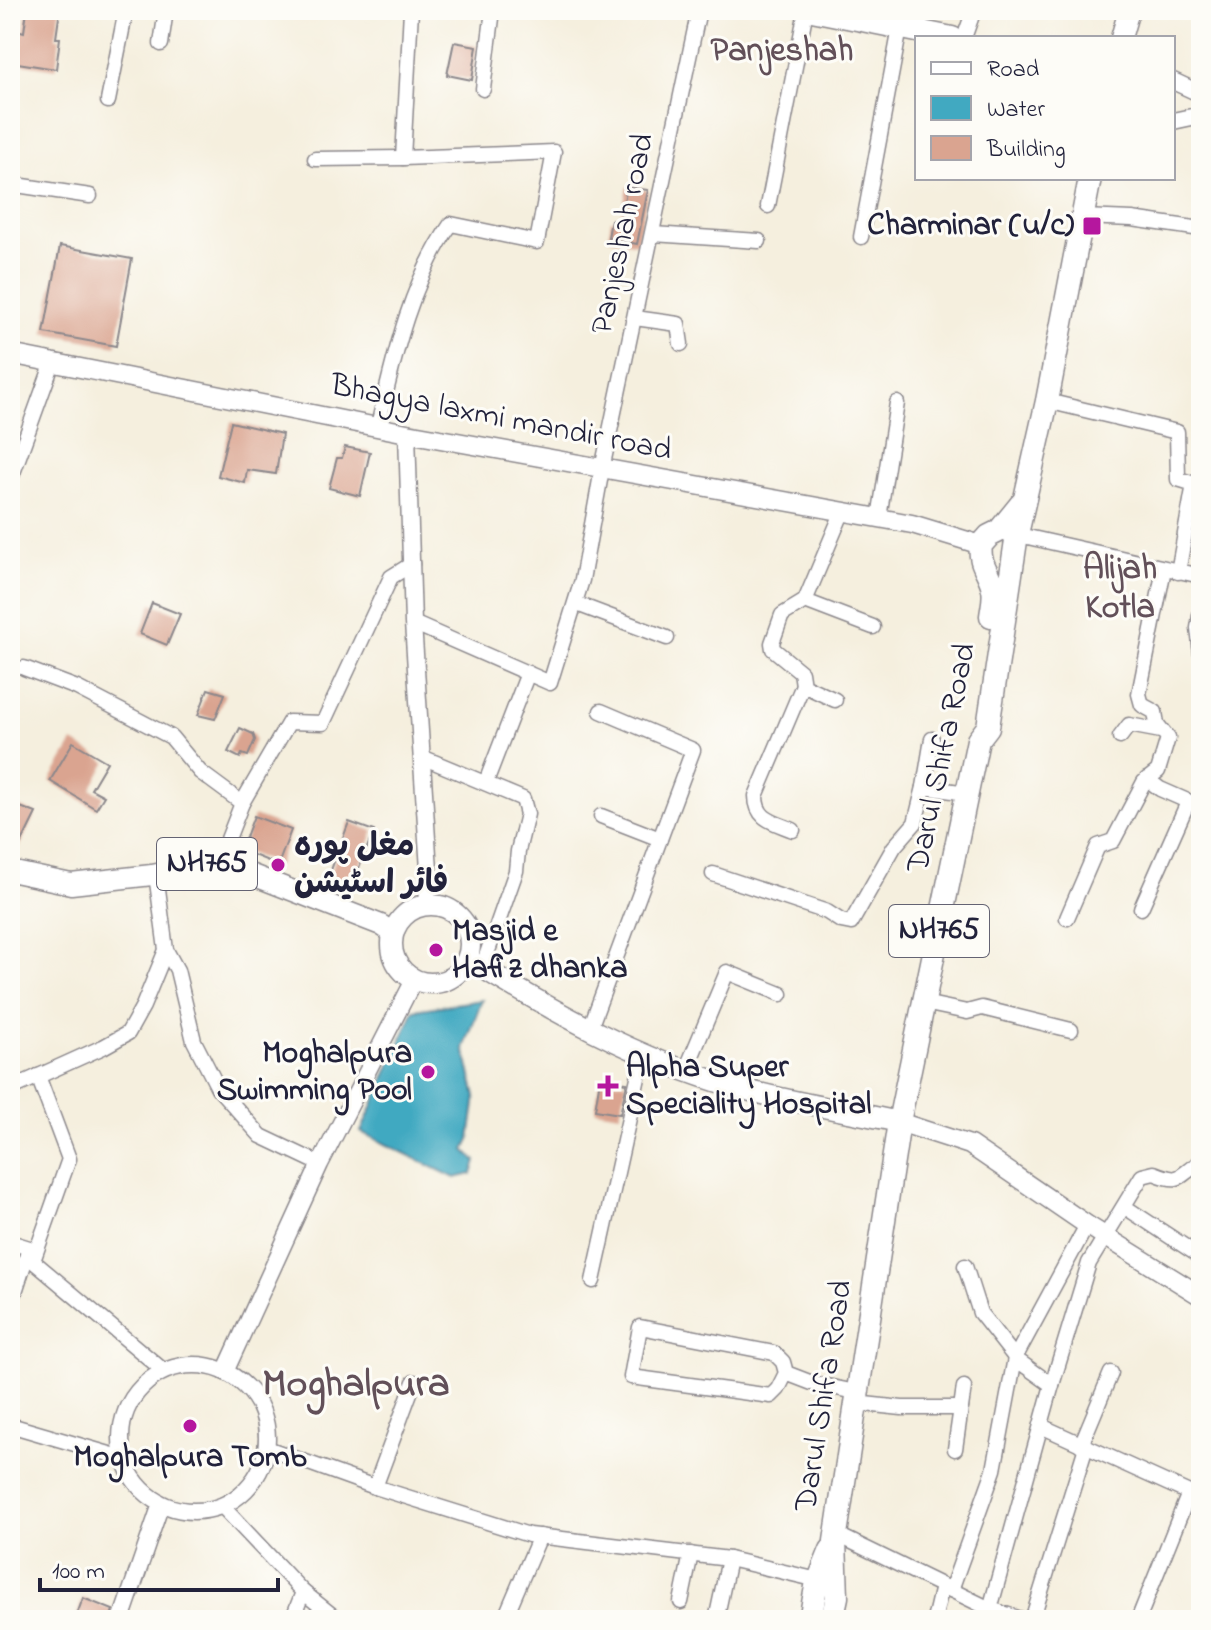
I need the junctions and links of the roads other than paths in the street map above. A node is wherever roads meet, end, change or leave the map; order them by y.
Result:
1 (126, 10) edge
2 (166, 10) edge
3 (411, 10) edge
4 (493, 10) edge
5 (699, 10) edge
6 (809, 10) edge
7 (974, 10) edge
8 (1118, 10) edge
9 (1129, 10) edge
10 (859, 15) edge
11 (900, 28) junction
12 (942, 36) edge
13 (965, 36) edge
14 (1113, 36) edge
15 (1122, 36) edge
16 (161, 44) dead end
17 (1175, 82) edge
18 (483, 89) dead end
19 (1201, 94) edge
20 (108, 101) dead end
21 (1201, 115) edge
22 (1175, 121) edge
23 (403, 158) junction
24 (315, 159) dead end
25 (1090, 180) edge
26 (10, 184) edge
27 (90, 196) dead end
28 (768, 206) dead end
29 (1083, 217) junction
30 (1201, 229) edge
31 (653, 234) junction
32 (861, 237) dead end
33 (759, 241) dead end
34 (635, 318) junction
35 (681, 344) dead end
36 (10, 354) edge
37 (53, 362) junction
38 (1047, 401) junction
39 (897, 403) dead end
40 (378, 426) junction
41 (407, 433) junction
42 (602, 469) junction
43 (10, 481) edge
44 (1198, 485) edge
45 (842, 513) junction
46 (879, 518) junction
47 (999, 537) junction
48 (412, 564) junction
49 (1171, 570) junction
50 (1201, 576) edge
51 (805, 601) junction
52 (577, 604) junction
53 (1201, 610) edge
54 (413, 623) junction
55 (873, 627) dead end
56 (667, 638) dead end
57 (1201, 654) edge
58 (24, 668) dead end
59 (528, 673) junction
60 (803, 685) junction
61 (835, 700) dead end
62 (601, 711) dead end
63 (1161, 731) junction
64 (1120, 737) dead end
65 (932, 739) dead end
66 (978, 740) junction
67 (422, 757) junction
68 (1147, 779) junction
69 (486, 782) junction
70 (924, 787) junction
71 (967, 793) junction
72 (242, 803) junction
73 (1195, 805) edge
74 (601, 816) dead end
75 (793, 830) dead end
76 (660, 839) junction
77 (219, 862) junction
78 (10, 871) edge
79 (156, 874) junction
80 (713, 874) dead end
81 (427, 905) junction
82 (1141, 908) dead end
83 (1067, 918) dead end
84 (393, 933) junction
85 (166, 950) junction
86 (475, 963) junction
87 (414, 980) junction
88 (781, 994) dead end
89 (924, 1003) junction
90 (590, 1028) junction
91 (1071, 1030) dead end
92 (643, 1055) junction
93 (686, 1070) junction
94 (38, 1076) junction
95 (10, 1089) edge
96 (899, 1122) junction
97 (1201, 1162) edge
98 (320, 1164) junction
99 (1125, 1207) junction
100 (1087, 1225) junction
101 (1105, 1237) junction
102 (10, 1242) edge
103 (33, 1249) junction
104 (1201, 1257) edge
105 (965, 1266) dead end
106 (593, 1281) dead end
107 (1201, 1296) edge
108 (10, 1307) edge
109 (1015, 1358) junction
110 (164, 1371) junction
111 (225, 1372) junction
112 (786, 1373) junction
113 (1111, 1373) dead end
114 (414, 1382) dead end
115 (1052, 1385) junction
116 (964, 1387) dead end
117 (854, 1399) junction
118 (961, 1408) junction
119 (10, 1425) edge
120 (1041, 1426) junction
121 (1084, 1446) junction
122 (267, 1448) junction
123 (955, 1449) dead end
124 (123, 1458) junction
125 (375, 1487) junction
126 (161, 1504) junction
127 (222, 1506) junction
128 (540, 1536) junction
129 (836, 1538) junction
130 (691, 1554) junction
131 (729, 1559) junction
132 (818, 1580) junction
133 (946, 1588) junction
134 (303, 1592) junction
135 (681, 1602) dead end
136 (988, 1615) edge
137 (121, 1620) edge
138 (292, 1620) edge
139 (338, 1620) edge
140 (505, 1620) edge
141 (716, 1620) edge
142 (810, 1620) edge
143 (832, 1620) edge
144 (934, 1620) edge
145 (1024, 1620) edge
146 (1032, 1620) edge
147 (1138, 1620) edge

1 - 20 street
2 - 16 street
3 - 23 street
4 - 18 street
5 - 31 street, Panjeshah road
6 - 10 highway
6 - 28 street
7 - 13 street
8 - 14 main road
9 - 15 main road
10 - 11 highway
11 - 12 highway
11 - 32 street
17 - 19 street
21 - 22 street
23 - 24 street
23 - 40 street
25 - 29 highway
26 - 27 street
29 - 30 street
29 - 38 highway
31 - 33 street
31 - 34 street, Panjeshah road
34 - 35 street
34 - 42 street, Panjeshah road
36 - 37 main road, Bhagya laxmi mandir road
37 - 40 main road, Bhagya laxmi mandir road
37 - 43 street
38 - 44 street
38 - 47 highway
39 - 46 street
40 - 41 main road, Bhagya laxmi mandir road
41 - 42 main road, Bhagya laxmi mandir road
41 - 48 street
42 - 45 main road, Bhagya laxmi mandir road
42 - 52 street, Panjeshah road
44 - 49 street
45 - 46 main road, Bhagya laxmi mandir road
45 - 51 street
46 - 47 main road, Bhagya laxmi mandir road
47 - 49 street
47 - 66 highway, Darul Shifa Road / NH765
47 - 66 highway, NH765
48 - 54 street
48 - 72 street
49 - 50 street
49 - 63 street
51 - 55 street
51 - 60 street
52 - 56 street
52 - 59 street, Panjeshah road
53 - 57 street
54 - 59 street
54 - 67 street
58 - 72 street
59 - 69 street
60 - 61 street
60 - 75 street
62 - 76 street
63 - 64 street
63 - 68 street
65 - 70 street
66 - 71 highway, Darul Shifa Road / NH765
67 - 69 street
67 - 81 street
68 - 73 street
68 - 83 street
69 - 86 street
70 - 71 street
70 - 80 street
71 - 89 highway, Darul Shifa Road / NH765
72 - 77 street
73 - 82 street
74 - 76 street
76 - 90 street
77 - 79 main road, NH765
77 - 84 main road, NH765
78 - 79 main road, NH765
79 - 85 street
81 - 84 main road
81 - 86 main road
84 - 87 main road
85 - 94 street
85 - 98 street
86 - 87 main road
86 - 90 main road
87 - 98 street
88 - 93 street
89 - 91 street
89 - 96 highway, Darul Shifa Road / NH765
90 - 92 main road
92 - 93 main road
92 - 106 street
93 - 96 main road
94 - 95 street
94 - 103 street
96 - 100 main road
96 - 117 highway, Darul Shifa Road
97 - 99 street
98 - 111 street
99 - 101 street
99 - 104 street
100 - 101 main road
100 - 109 street
101 - 107 main road
101 - 115 street
102 - 103 street
103 - 108 street
103 - 110 street
105 - 109 street
109 - 115 street
109 - 133 street
110 - 111 street
110 - 124 street
111 - 122 street
112 - 112 street
112 - 117 street
113 - 121 street
114 - 125 street
115 - 120 street
116 - 118 street
117 - 118 street
117 - 129 highway, Darul Shifa Road
118 - 123 street
119 - 124 street
120 - 121 street
120 - 136 street
121 - 146 street
121 - 147 street
122 - 125 street
122 - 127 street
124 - 126 street
125 - 128 street
126 - 127 street
126 - 137 street
127 - 134 street
128 - 130 street
128 - 140 street
129 - 132 highway, Darul Shifa Road
129 - 133 street
129 - 143 highway, Darul Shifa Road
130 - 131 street
130 - 135 street
131 - 132 street
131 - 141 street
132 - 142 highway, Darul Shifa Road
133 - 136 street
133 - 144 street
134 - 138 street
134 - 139 street
136 - 145 street

